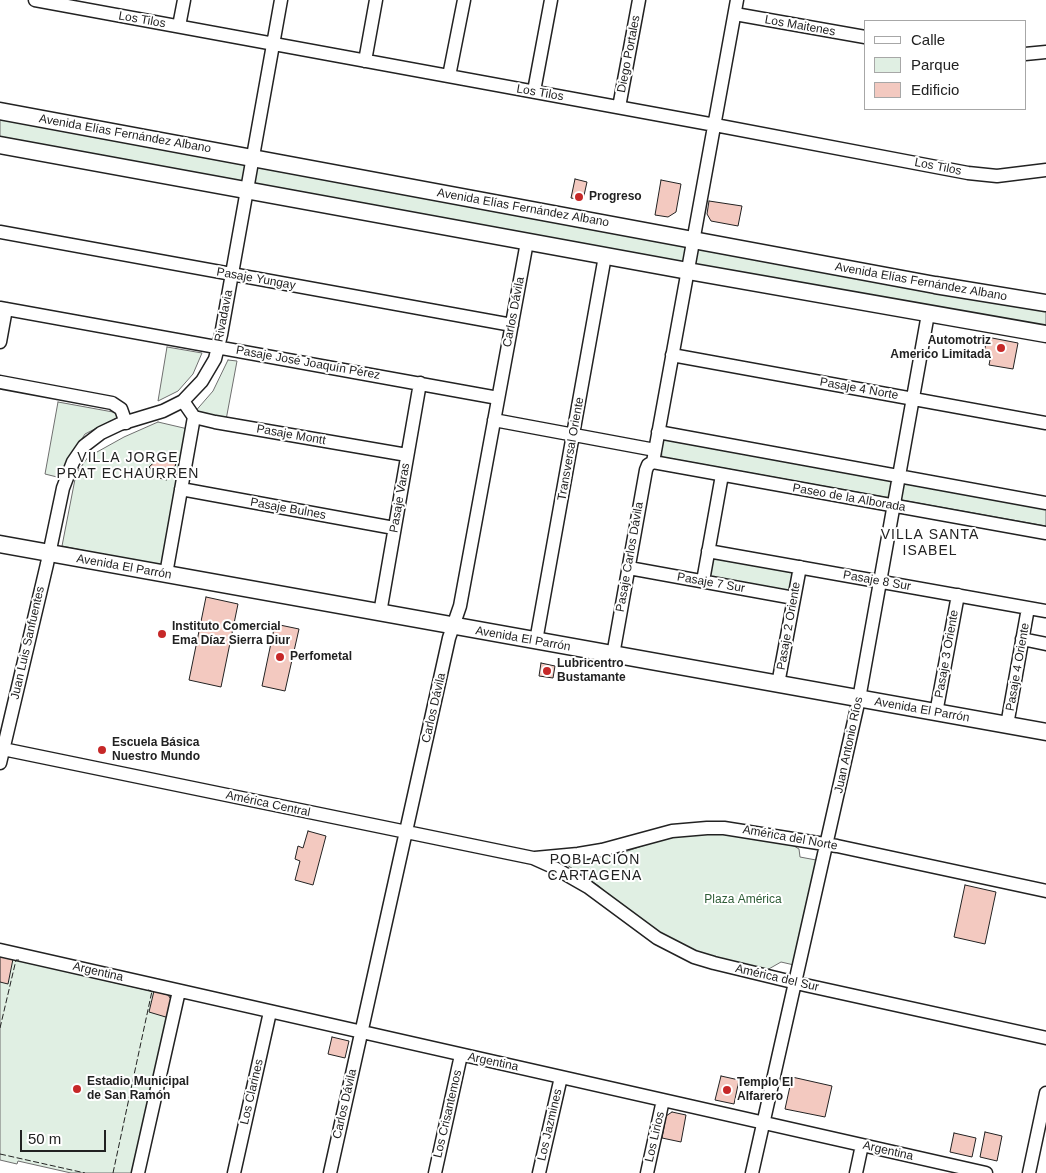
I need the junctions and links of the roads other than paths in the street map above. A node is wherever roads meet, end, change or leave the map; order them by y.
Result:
1 (35, 0) edge
2 (184, 0) edge
3 (281, 0) edge
4 (376, 0) edge
5 (464, 0) edge
6 (551, 0) edge
7 (640, 0) edge
8 (737, 0) edge
9 (96, 6) edge
10 (735, 14) junction
11 (179, 26) junction
12 (864, 37) edge
13 (273, 43) junction
14 (1046, 52) edge
15 (1026, 54) edge
16 (365, 61) junction
17 (449, 76) junction
18 (534, 92) junction
19 (619, 107) junction
20 (0, 111) edge
21 (714, 124) junction
22 (0, 145) edge
23 (252, 158) junction
24 (1046, 170) edge
25 (247, 190) junction
26 (0, 232) edge
27 (693, 239) junction
28 (527, 242) junction
29 (605, 256) junction
30 (688, 271) junction
31 (232, 274) junction
32 (1046, 303) edge
33 (3, 308) edge
34 (928, 314) junction
35 (512, 325) junction
36 (1046, 334) edge
37 (0, 342) edge
38 (218, 347) junction
39 (672, 355) junction
40 (0, 382) edge
41 (420, 384) junction
42 (498, 398) junction
43 (913, 398) junction
44 (183, 401) junction
45 (194, 417) junction
46 (494, 420) junction
47 (126, 423) junction
48 (1046, 423) edge
49 (658, 432) junction
50 (573, 435) junction
51 (407, 455) junction
52 (654, 456) junction
53 (722, 475) junction
54 (899, 476) junction
55 (181, 489) junction
56 (1046, 503) edge
57 (894, 506) junction
58 (394, 528) junction
59 (1046, 533) edge
60 (0, 544) edge
61 (708, 551) junction
62 (50, 553) junction
63 (800, 567) junction
64 (628, 568) junction
65 (166, 574) junction
66 (702, 581) junction
67 (880, 582) junction
68 (958, 596) junction
69 (794, 598) junction
70 (1028, 608) junction
71 (1046, 612) edge
72 (380, 613) junction
73 (454, 627) junction
74 (1022, 639) junction
75 (536, 641) junction
76 (1046, 644) edge
77 (613, 655) junction
78 (778, 684) junction
79 (859, 699) junction
80 (936, 713) junction
81 (1007, 725) junction
82 (1046, 732) edge
83 (3, 749) junction
84 (0, 763) edge
85 (406, 832) junction
86 (827, 844) junction
87 (533, 858) junction
88 (1046, 890) edge
89 (0, 950) edge
90 (795, 983) junction
91 (180, 991) junction
92 (270, 1012) junction
93 (361, 1033) junction
94 (1046, 1038) edge
95 (461, 1055) junction
96 (561, 1077) junction
97 (1046, 1093) edge
98 (663, 1100) junction
99 (763, 1123) junction
100 (862, 1145) junction
101 (956, 1170) edge
102 (138, 1173) edge
103 (234, 1173) edge
104 (330, 1173) edge
105 (435, 1173) edge
106 (539, 1173) edge
107 (647, 1173) edge
108 (752, 1173) edge
109 (856, 1173) edge
110 (986, 1173) edge
111 (1029, 1173) edge

1 - 9 street, Los Tilos
2 - 11 street
3 - 13 street, Rivadavia
4 - 16 street
5 - 17 street
6 - 18 street
7 - 19 street, Diego Portales
8 - 10 street
9 - 11 street, Los Tilos
10 - 12 street, Los Maitenes
10 - 21 street
11 - 13 street, Los Tilos
13 - 16 street, Los Tilos
13 - 23 street, Rivadavia
14 - 15 street
16 - 17 street, Los Tilos
17 - 18 street, Los Tilos
18 - 19 street, Los Tilos
19 - 21 street, Los Tilos
20 - 23 main road, Avenida Elías Fernández Albano
21 - 24 street, Los Tilos
21 - 27 street
22 - 25 main road
23 - 25 street, Rivadavia
23 - 27 main road, Avenida Elías Fernández Albano
25 - 28 main road
25 - 31 street, Rivadavia
26 - 31 street, Pasaje Yungay
27 - 30 street
27 - 32 main road, Avenida Elías Fernández Albano
28 - 29 main road
28 - 35 street, Carlos Dávila
29 - 30 main road
29 - 50 street, Transversal Oriente
30 - 34 main road
30 - 39 street
31 - 35 street, Pasaje Yungay
31 - 38 street, Rivadavia
33 - 37 street
33 - 38 street, Pasaje José Joaquín Pérez
34 - 36 main road
34 - 43 street, Juan Antonio Ríos
35 - 42 street, Carlos Dávila
38 - 41 street, Pasaje José Joaquín Pérez
38 - 44 street, Rivadavia
39 - 43 street, Pasaje 4 Norte
39 - 49 street
40 - 47 street
41 - 42 street, Pasaje José Joaquín Pérez
41 - 51 street, Pasaje Varas
42 - 46 street, Carlos Dávila
43 - 48 street, Pasaje 4 Norte
43 - 54 street, Juan Antonio Ríos
44 - 45 street
44 - 47 street, Rivadavia
45 - 51 street, Pasaje Montt
45 - 55 street
46 - 50 street, Paseo de la Alborada
46 - 73 street, Carlos Dávila
47 - 62 street, Rivadavia
49 - 52 street
49 - 54 street
50 - 52 street, Paseo de la Alborada
50 - 75 street, Transversal Oriente
51 - 58 street, Pasaje Varas
52 - 53 street, Paseo de la Alborada
52 - 64 street, Pasaje Carlos Dávila
53 - 57 street, Paseo de la Alborada
53 - 61 street
54 - 56 street
54 - 57 street, Juan Antonio Ríos
55 - 58 street, Pasaje Bulnes
55 - 65 street
57 - 59 street, Paseo de la Alborada
57 - 67 street, Juan Antonio Ríos
58 - 72 street, Pasaje Varas
60 - 62 main road, Avenida El Parrón
61 - 63 street, Pasaje 8 Sur
61 - 66 street
62 - 65 main road, Avenida El Parrón
62 - 83 street, Juan Luis Sanfuentes
63 - 67 street, Pasaje 8 Sur
63 - 69 street, Pasaje 2 Oriente
64 - 66 street, Pasaje 7 Sur
64 - 77 street, Pasaje Carlos Dávila
65 - 72 main road, Avenida El Parrón
66 - 69 street, Pasaje 7 Sur
67 - 68 street, Pasaje 8 Sur
67 - 79 street, Juan Antonio Ríos
68 - 70 street, Pasaje 8 Sur
68 - 80 street, Pasaje 3 Oriente
69 - 78 street, Pasaje 2 Oriente
70 - 71 street, Pasaje 8 Sur
70 - 74 street, Pasaje 4 Oriente
72 - 73 main road, Avenida El Parrón
73 - 75 main road, Avenida El Parrón
73 - 85 street, Carlos Dávila
74 - 76 street
74 - 81 street, Pasaje 4 Oriente
75 - 77 main road, Avenida El Parrón
77 - 78 main road, Avenida El Parrón
78 - 79 main road, Avenida El Parrón
79 - 80 main road, Avenida El Parrón
79 - 86 street, Juan Antonio Ríos
80 - 81 main road, Avenida El Parrón
81 - 82 main road, Avenida El Parrón
83 - 84 street, Juan Luis Sanfuentes
83 - 85 street, América Central
85 - 87 street, América Central
85 - 93 street, Carlos Dávila
86 - 87 street, América del Norte
86 - 88 street, América del Norte
86 - 90 street, Juan Antonio Ríos
87 - 90 street, América del Sur
89 - 91 street, Argentina
90 - 94 street, América del Sur
90 - 99 street, Juan Antonio Ríos
91 - 92 street, Argentina
91 - 102 street
92 - 93 street, Argentina
92 - 103 street, Los Clarines
93 - 95 street, Argentina
93 - 104 street, Carlos Dávila
95 - 96 street, Argentina
95 - 105 street, Los Crisantemos
96 - 98 street, Argentina
96 - 106 street, Los Jazmines
97 - 111 street
98 - 99 street, Argentina
98 - 107 street, Los Lirios
99 - 100 street, Argentina
99 - 108 street, Juan Antonio Ríos
100 - 101 street, Argentina
100 - 109 street
101 - 110 street, Argentina

